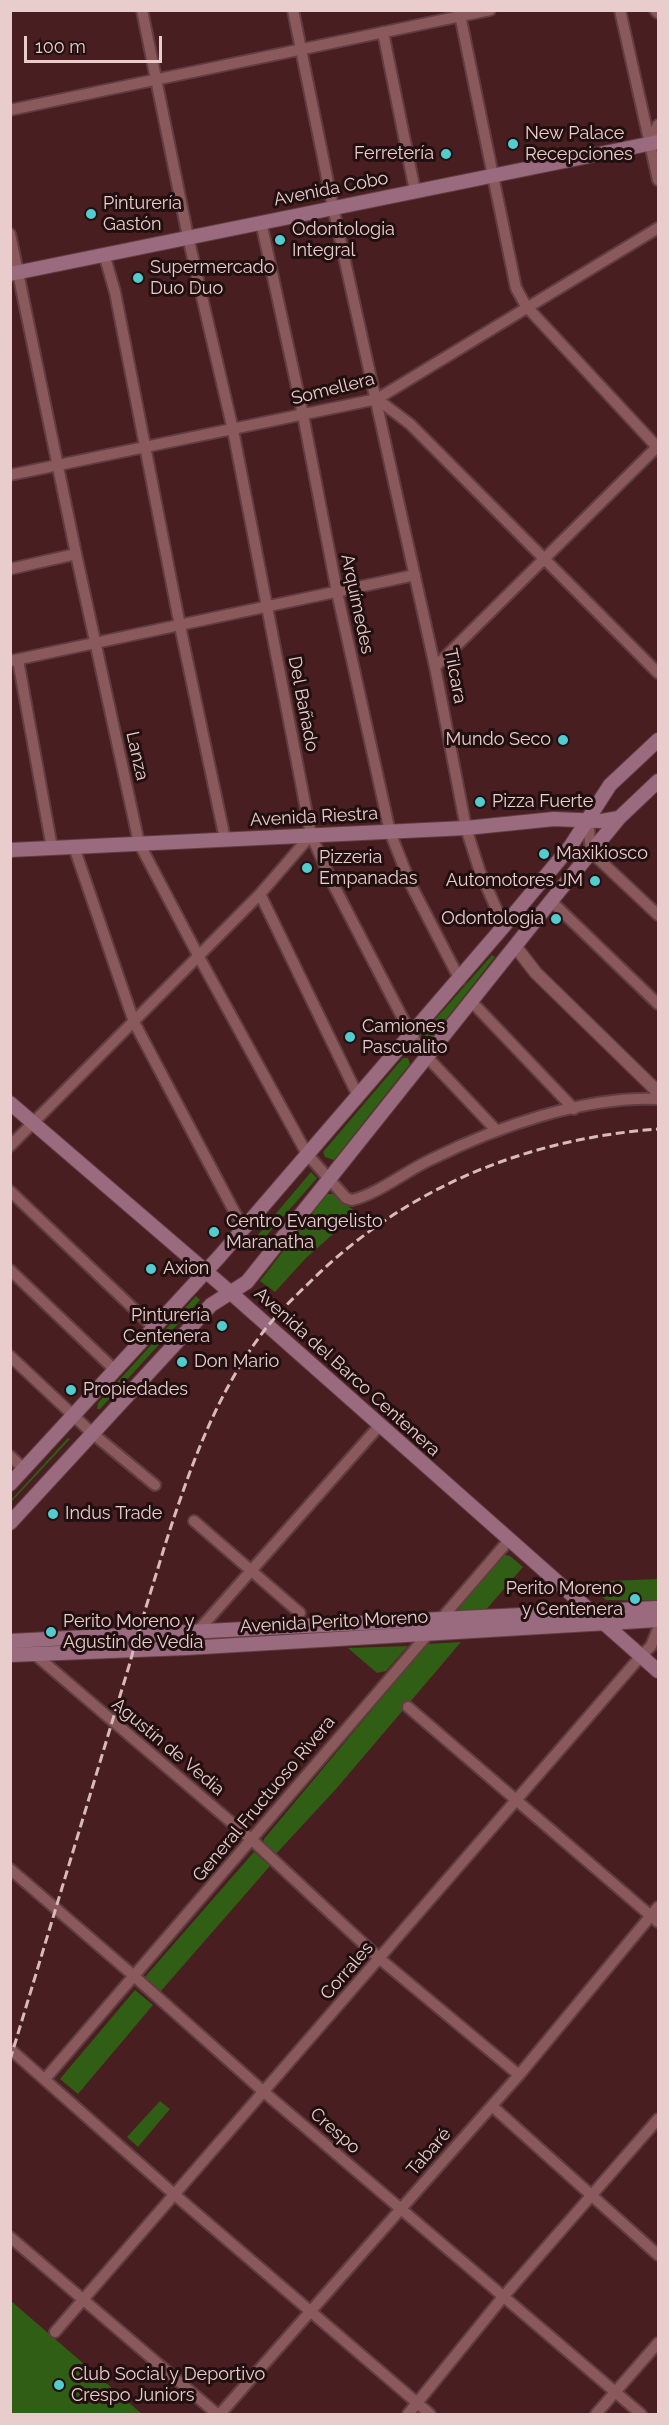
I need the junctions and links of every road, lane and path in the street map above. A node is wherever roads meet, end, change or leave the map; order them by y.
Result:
1 (142, 10) edge
2 (293, 10) edge
3 (490, 10) edge
4 (620, 10) edge
5 (655, 10) edge
6 (459, 13) edge
7 (658, 13) edge
8 (383, 32) junction
9 (301, 48) junction
10 (156, 81) junction
11 (10, 110) edge
12 (658, 125) edge
13 (654, 143) edge
14 (493, 175) junction
15 (658, 180) edge
16 (415, 191) junction
17 (333, 207) junction
18 (261, 222) junction
19 (658, 228) edge
20 (10, 234) edge
21 (188, 237) junction
22 (104, 254) junction
23 (14, 273) edge
24 (526, 306) junction
25 (377, 399) junction
26 (303, 415) junction
27 (233, 429) junction
28 (658, 447) edge
29 (145, 448) junction
30 (58, 466) junction
31 (10, 475) edge
32 (76, 554) junction
33 (543, 559) junction
34 (10, 569) edge
35 (415, 575) junction
36 (337, 592) junction
37 (267, 607) junction
38 (180, 626) junction
39 (95, 644) junction
40 (14, 661) edge
41 (435, 667) junction
42 (658, 673) edge
43 (658, 740) edge
44 (658, 781) edge
45 (619, 818) junction
46 (588, 820) junction
47 (466, 828) junction
48 (390, 832) junction
49 (311, 835) junction
50 (225, 839) junction
51 (140, 843) junction
52 (74, 846) junction
53 (52, 848) junction
54 (10, 850) edge
55 (591, 852) junction
56 (260, 894) junction
57 (551, 901) junction
58 (658, 915) edge
59 (504, 926) junction
60 (515, 946) junction
61 (199, 957) junction
62 (460, 980) junction
63 (471, 1001) junction
64 (658, 1004) edge
65 (134, 1022) junction
66 (411, 1034) junction
67 (427, 1057) junction
68 (658, 1092) edge
69 (358, 1096) junction
70 (658, 1099) edge
71 (10, 1103) edge
72 (574, 1109) junction
73 (34, 1123) junction
74 (496, 1130) junction
75 (10, 1146) edge
76 (307, 1154) junction
77 (329, 1181) junction
78 (10, 1191) edge
79 (243, 1228) junction
80 (10, 1270) edge
81 (206, 1271) junction
82 (231, 1293) junction
83 (154, 1328) junction
84 (10, 1356) edge
85 (115, 1370) junction
86 (73, 1416) junction
87 (380, 1425) junction
88 (92, 1433) junction
89 (10, 1456) edge
90 (24, 1469) junction
91 (10, 1484) edge
92 (156, 1485) dead end
93 (194, 1521) dead end
94 (10, 1523) edge
95 (509, 1540) junction
96 (252, 1571) junction
97 (658, 1608) edge
98 (590, 1612) junction
99 (300, 1613) dead end
100 (440, 1619) junction
101 (658, 1620) edge
102 (604, 1624) junction
103 (658, 1629) edge
104 (196, 1633) junction
105 (426, 1634) junction
106 (12, 1639) edge
107 (34, 1654) junction
108 (10, 1655) edge
109 (641, 1656) junction
110 (658, 1671) edge
111 (408, 1707) dead end
112 (516, 1800) junction
113 (252, 1840) junction
114 (10, 1869) edge
115 (656, 1914) edge
116 (380, 1959) junction
117 (134, 1976) junction
118 (10, 2049) edge
119 (519, 2075) junction
120 (45, 2079) junction
121 (264, 2092) junction
122 (492, 2106) junction
123 (658, 2119) edge
124 (175, 2195) junction
125 (591, 2196) junction
126 (401, 2210) junction
127 (10, 2237) edge
128 (658, 2255) edge
129 (503, 2297) junction
130 (84, 2299) junction
131 (311, 2312) junction
132 (55, 2332) dead end
133 (658, 2343) edge
134 (615, 2393) junction
135 (417, 2404) junction
136 (219, 2415) edge
137 (408, 2415) edge
138 (430, 2415) edge
139 (596, 2415) edge
140 (641, 2415) edge

1 - 10 street, Del Bañado
2 - 9 street, Tilcara
3 - 6 street
4 - 13 street
5 - 7 street
6 - 8 street
6 - 14 street
8 - 9 street
8 - 16 street
9 - 10 street
9 - 17 street, Tilcara
10 - 11 street
10 - 21 street, Del Bañado
12 - 13 street
13 - 14 main road, Avenida Cobo
13 - 15 street
14 - 16 main road, Avenida Cobo
14 - 24 street
16 - 17 main road, Avenida Cobo
17 - 18 main road, Avenida Cobo
17 - 25 street, Tilcara
18 - 21 main road, Avenida Cobo
18 - 26 street, Arquímedes
19 - 24 street, Somellera
20 - 23 street, Lanza
21 - 22 main road, Avenida Cobo
21 - 27 street, Del Bañado
22 - 23 main road, Avenida Cobo
22 - 29 street
23 - 30 street, Lanza
24 - 25 street, Somellera
24 - 28 street
25 - 26 street, Somellera
25 - 33 street
25 - 35 street, Tilcara
26 - 27 street, Somellera
26 - 36 street, Arquímedes
27 - 29 street, Somellera
27 - 37 street, Del Bañado
28 - 33 street
29 - 30 street, Somellera
29 - 38 street
30 - 31 street, Somellera
30 - 32 street, Lanza
32 - 34 street
32 - 39 street, Lanza
33 - 41 street
33 - 42 street
35 - 36 street
35 - 41 street, Tilcara
36 - 37 street
36 - 48 street, Arquímedes
37 - 38 street
37 - 49 street, Del Bañado
38 - 39 street
38 - 50 street
39 - 40 street
39 - 51 street, Lanza
40 - 53 street
41 - 47 street, Tilcara
43 - 46 main road
44 - 45 main road
45 - 46 main road, Avenida Riestra
45 - 55 main road
46 - 47 main road, Avenida Riestra
46 - 55 street
46 - 59 main road
47 - 48 main road, Avenida Riestra
47 - 59 street, Tilcara
48 - 49 main road, Avenida Riestra
48 - 62 street, Arquímedes
49 - 50 main road, Avenida Riestra
49 - 56 street
49 - 66 street, Del Bañado
50 - 51 main road, Avenida Riestra
51 - 52 main road, Avenida Riestra
51 - 61 street, Lanza
52 - 53 main road, Avenida Riestra
52 - 65 street
53 - 54 main road, Avenida Riestra
55 - 57 main road
55 - 58 street
56 - 61 street
56 - 69 street
57 - 60 main road
57 - 64 street
59 - 60 main road, Tilcara
59 - 62 main road
60 - 63 main road
60 - 68 street, Tilcara
61 - 65 street
61 - 76 street, Lanza
62 - 66 main road
63 - 67 main road
63 - 72 street
65 - 73 street
65 - 79 street
66 - 67 street, Del Bañado
66 - 69 main road
67 - 74 street, Del Bañado
67 - 77 main road
69 - 76 main road
70 - 72 street
71 - 73 main road, Avenida del Barco Centenera
72 - 74 street
73 - 75 street
73 - 81 main road, Avenida del Barco Centenera
74 - 77 street, Lanza
76 - 77 street, Lanza
76 - 79 main road
77 - 82 main road
78 - 83 street
79 - 81 main road
80 - 85 street
81 - 82 main road, Avenida del Barco Centenera
81 - 83 main road
82 - 87 main road, Avenida del Barco Centenera
82 - 88 main road
83 - 85 main road
84 - 86 street
85 - 86 main road
86 - 88 street
86 - 90 main road
87 - 95 main road, Avenida del Barco Centenera
87 - 96 street
88 - 92 street
88 - 94 main road
89 - 90 street
90 - 91 main road
93 - 96 street
95 - 98 main road, Avenida del Barco Centenera
95 - 100 street, General Fructuoso Rivera
96 - 99 street
96 - 104 street
97 - 98 main road, Avenida Perito Moreno
98 - 100 main road, Avenida Perito Moreno
98 - 102 main road, Avenida del Barco Centenera
100 - 104 main road, Avenida Perito Moreno
100 - 105 street, General Fructuoso Rivera
101 - 102 main road, Avenida Perito Moreno
102 - 105 main road, Avenida Perito Moreno
102 - 109 main road, Avenida del Barco Centenera
103 - 109 street, Corrales
104 - 106 main road, Avenida Perito Moreno
105 - 107 main road, Avenida Perito Moreno
105 - 113 street, General Fructuoso Rivera
106 - 107 street, Agustín de Vedia
107 - 108 main road, Avenida Perito Moreno
107 - 113 street, Agustín de Vedia
109 - 110 main road, Avenida del Barco Centenera
109 - 112 street, Corrales
111 - 112 street
112 - 115 street
112 - 116 street, Corrales
113 - 116 street, Agustín de Vedia
113 - 117 street, General Fructuoso Rivera
114 - 117 street, Crespo
115 - 119 street, Tabaré
116 - 119 street, Agustín de Vedia
116 - 121 street, Corrales
117 - 120 street, General Fructuoso Rivera
117 - 121 street, Crespo
118 - 120 street
119 - 122 street, Tabaré
120 - 124 street
121 - 124 street, Corrales
121 - 126 street, Crespo
122 - 125 street
122 - 126 street, Tabaré
123 - 125 street
124 - 130 street, Corrales
124 - 131 street
125 - 128 street
125 - 129 street
126 - 129 street, Crespo
126 - 131 street, Tabaré
127 - 130 street
129 - 134 street, Crespo
129 - 135 street
130 - 132 street, Corrales
130 - 136 street
131 - 135 street
131 - 136 street, Tabaré
133 - 134 street
134 - 139 street
134 - 140 street, Crespo
135 - 137 street
135 - 138 street

